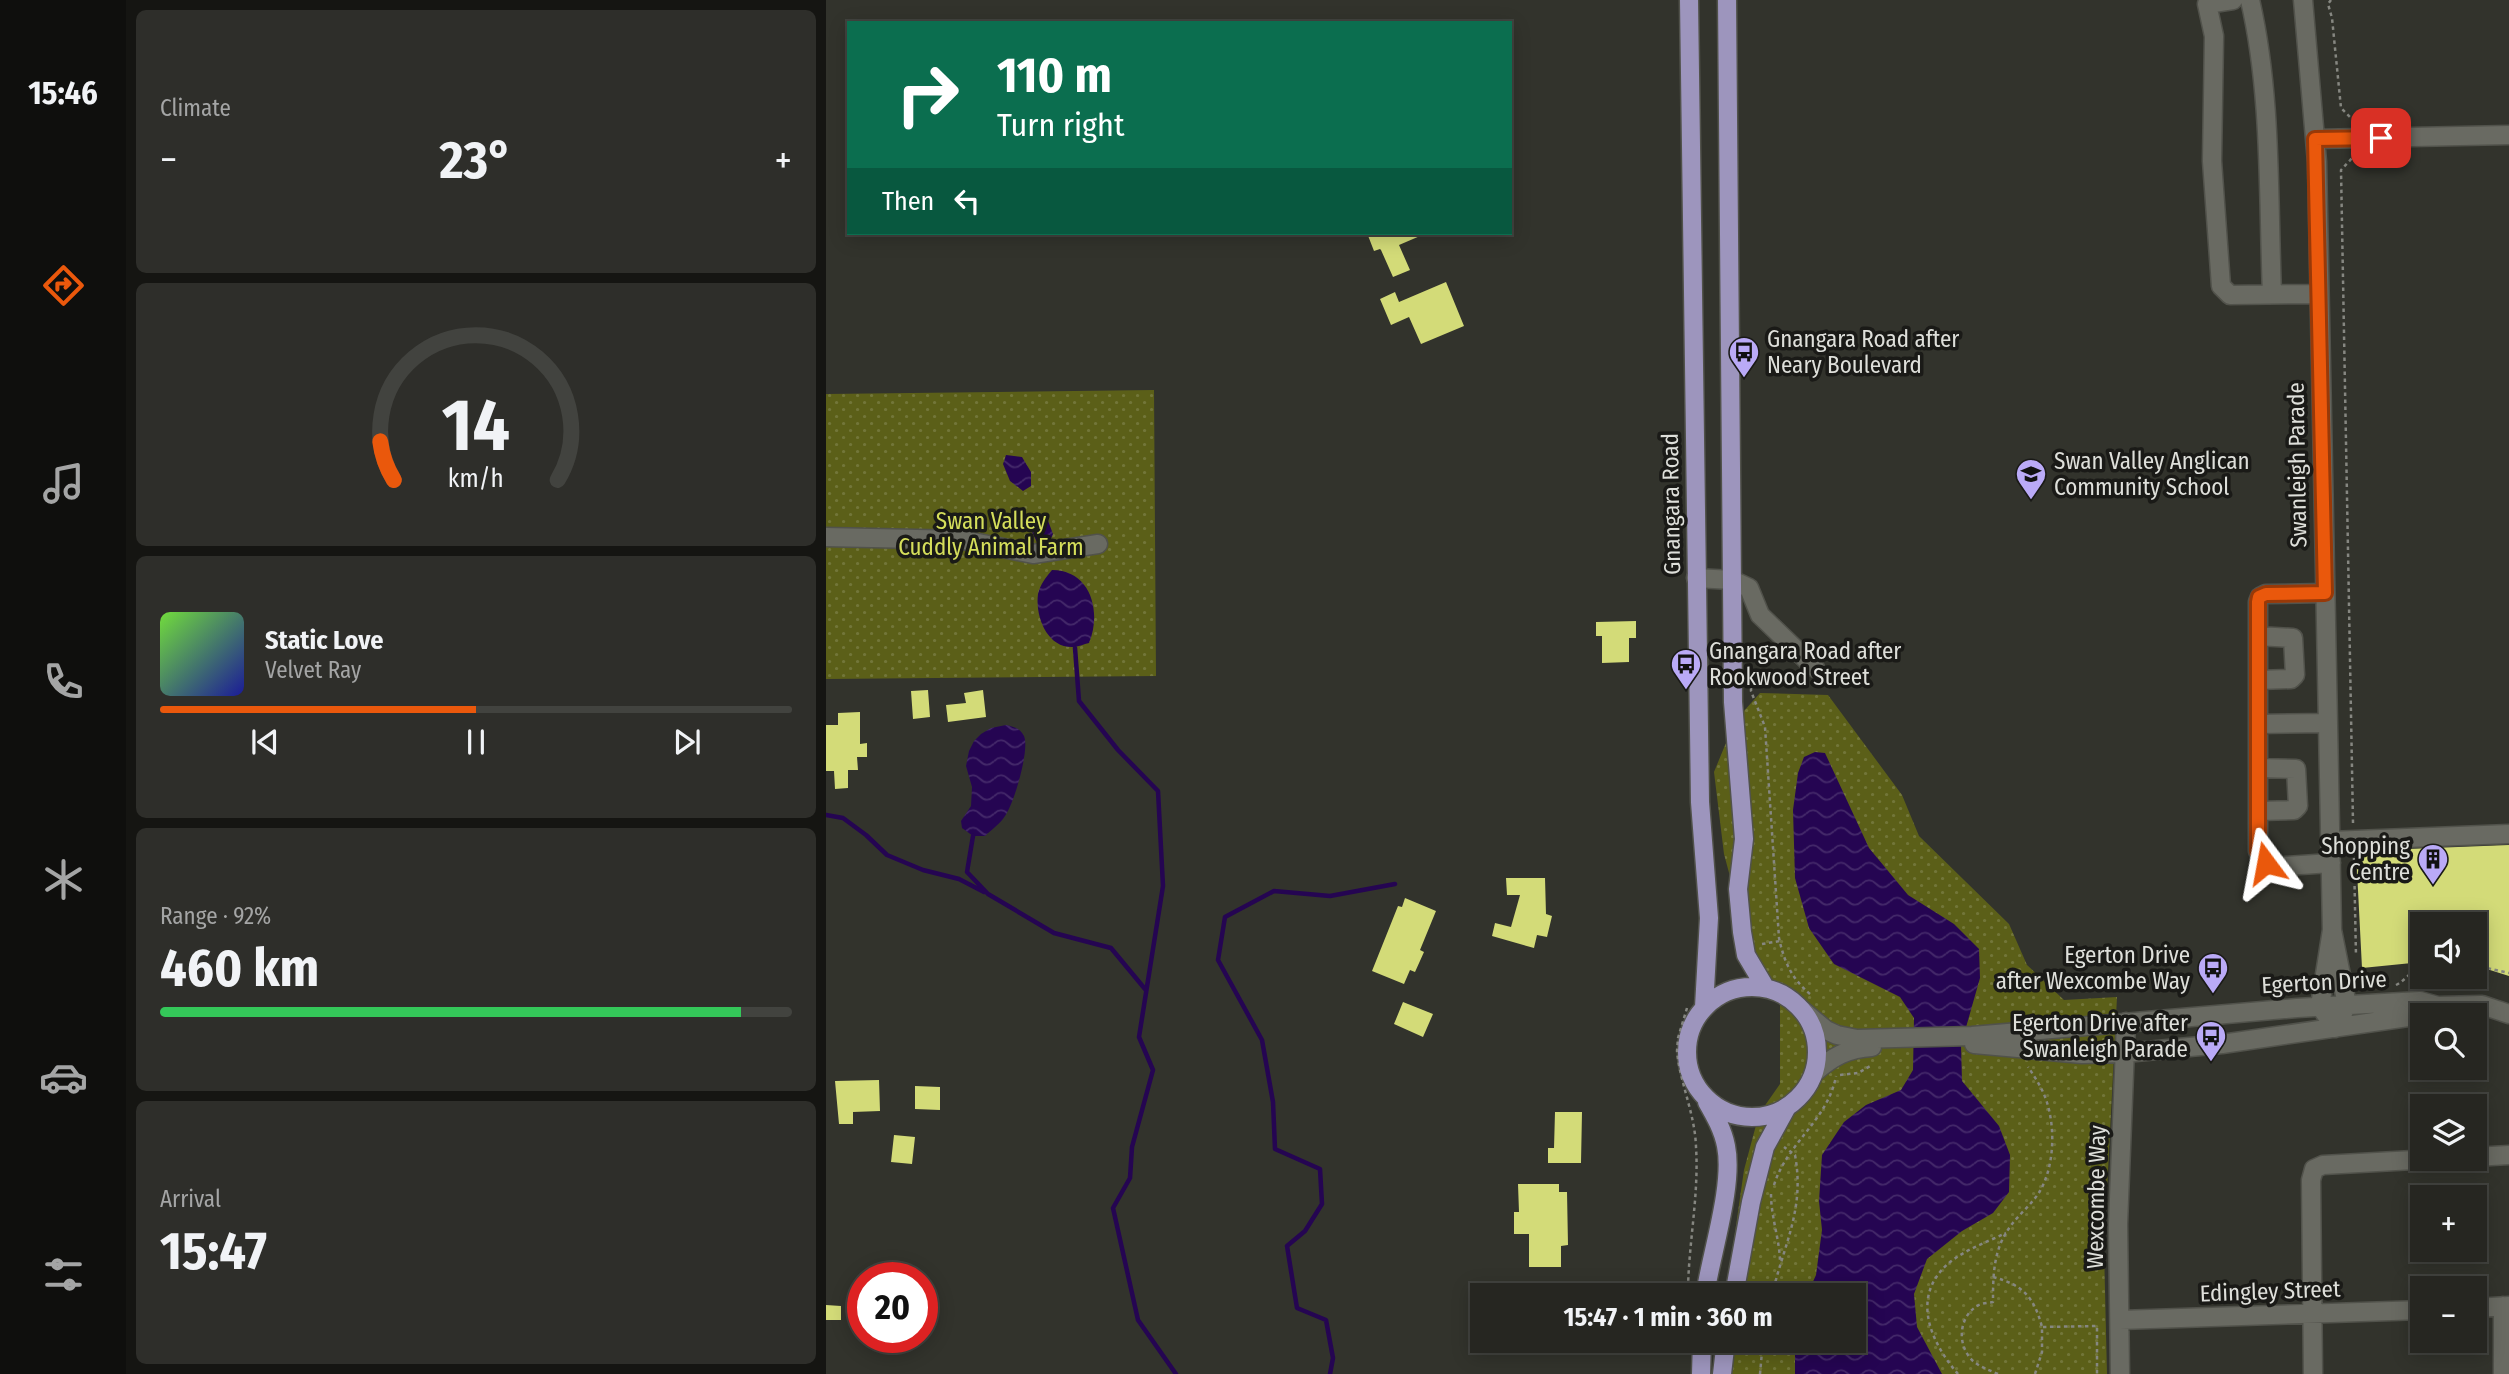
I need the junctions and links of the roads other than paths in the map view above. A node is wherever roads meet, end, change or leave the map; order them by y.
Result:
1 (1689, 0) edge
2 (1727, 0) edge
3 (2233, 0) edge
4 (2250, 0) edge
5 (2303, 0) edge
6 (2509, 135) edge
7 (2315, 139) junction
8 (2272, 294) junction
9 (2318, 294) junction
10 (826, 537) edge
11 (1098, 544) dead end
12 (1696, 578) junction
13 (1731, 580) junction
14 (2325, 593) junction
15 (2258, 636) junction
16 (1815, 668) dead end
17 (2258, 680) junction
18 (2328, 723) junction
19 (2258, 724) junction
20 (2258, 768) junction
21 (2258, 811) junction
22 (2509, 834) edge
23 (2330, 841) junction
24 (2331, 863) junction
25 (2332, 930) junction
26 (1765, 987) junction
27 (2421, 1003) edge
28 (2347, 1005) junction
29 (2320, 1006) junction
30 (1704, 1007) junction
31 (2487, 1007) edge
32 (1802, 1010) junction
33 (2509, 1014) edge
34 (2410, 1015) edge
35 (2126, 1022) junction
36 (2334, 1028) junction
37 (1972, 1040) junction
38 (1900, 1041) junction
39 (2125, 1054) junction
40 (1814, 1073) junction
41 (1704, 1096) junction
42 (1787, 1107) junction
43 (2509, 1155) edge
44 (2487, 1156) edge
45 (2410, 1160) edge
46 (1707, 1283) edge
47 (1736, 1283) edge
48 (2506, 1306) edge
49 (2487, 1307) edge
50 (2410, 1311) edge
51 (2313, 1315) junction
52 (2120, 1320) junction
53 (1702, 1353) edge
54 (1724, 1353) edge
55 (1702, 1374) edge
56 (1722, 1374) edge
57 (2120, 1374) edge
58 (2314, 1374) edge
59 (2503, 1374) edge

1 - 12 main road, Gnangara Road
2 - 13 main road
3 - 8 street
4 - 8 street
5 - 7 street, Swanleigh Parade
6 - 7 street
7 - 9 street, Swanleigh Parade
8 - 9 street
9 - 14 street, Swanleigh Parade
10 - 11 street
12 - 13 street
12 - 30 main road, Gnangara Road
13 - 16 street
13 - 26 main road
14 - 15 street
14 - 18 street, Swanleigh Parade
15 - 17 street
15 - 17 street
17 - 19 street
18 - 19 street
18 - 23 street, Swanleigh Parade
19 - 20 street
20 - 21 street
20 - 21 street
21 - 24 street
22 - 23 street
23 - 24 street, Swanleigh Parade
24 - 25 street, Swanleigh Parade
25 - 28 street, Swanleigh Parade
25 - 29 street, Swanleigh Parade
26 - 30 main road
26 - 32 main road
27 - 28 street, Egerton Drive
28 - 29 street, Egerton Drive
28 - 36 street
29 - 35 street, Egerton Drive
29 - 36 street
30 - 41 main road
31 - 33 street, Egerton Drive
32 - 38 street, Egerton Drive
32 - 40 main road
34 - 36 street, Egerton Drive
35 - 37 street, Egerton Drive
35 - 39 street, Wexcombe Way
36 - 39 street, Egerton Drive
37 - 38 street, Egerton Drive
37 - 39 street, Egerton Drive
38 - 40 street, Egerton Drive
39 - 52 street, Wexcombe Way
40 - 42 main road
41 - 42 main road
41 - 46 main road
42 - 47 main road
43 - 44 street
45 - 51 street
48 - 49 street
48 - 59 street
50 - 51 street, Edingley Street
51 - 52 street, Edingley Street
51 - 58 street
52 - 57 street, Wexcombe Way
53 - 55 main road
54 - 56 main road

